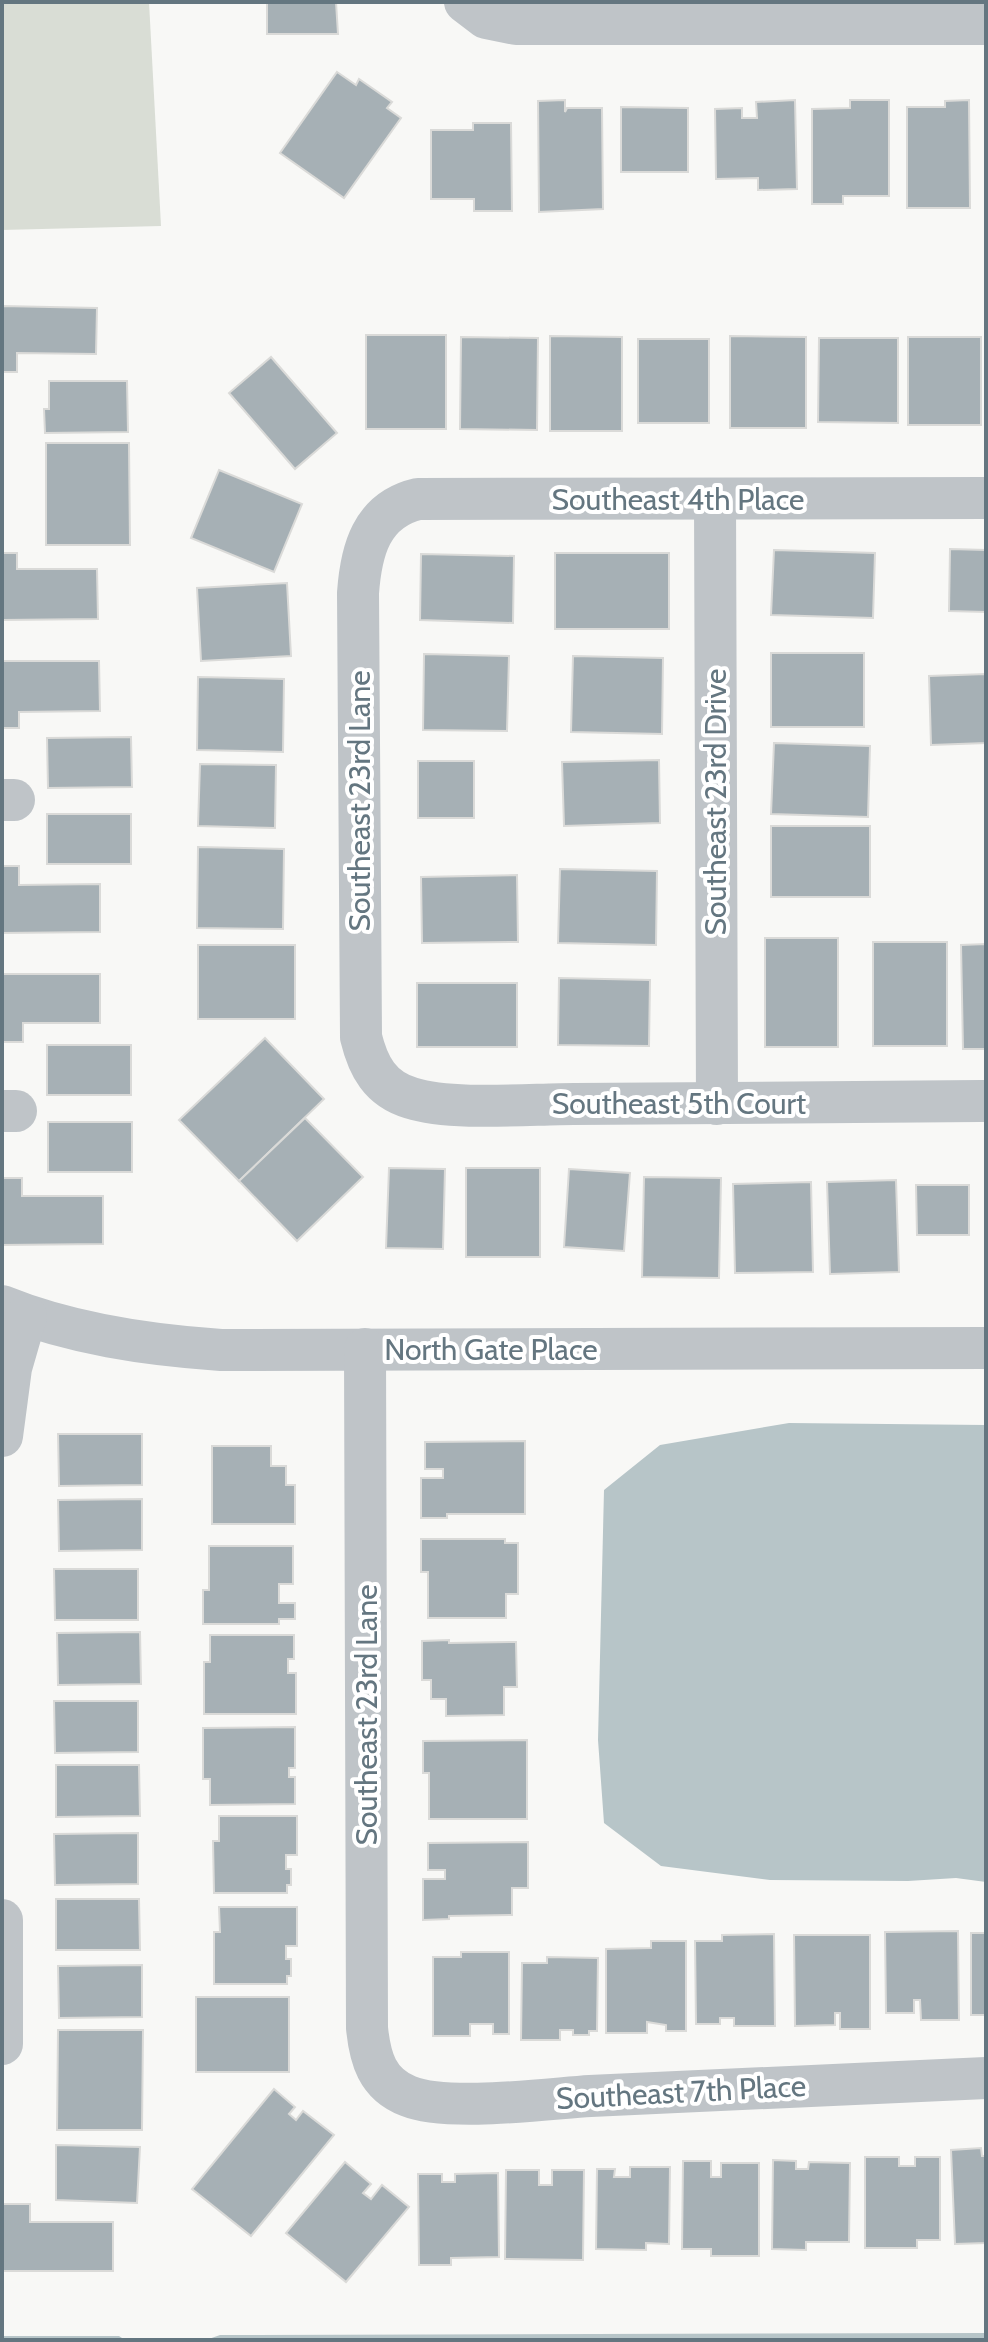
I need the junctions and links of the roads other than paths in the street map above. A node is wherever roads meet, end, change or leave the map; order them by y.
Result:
1 (466, 3) edge
2 (986, 24) edge
3 (986, 498) edge
4 (715, 499) junction
5 (378, 522) joint
6 (379, 1079) joint
7 (986, 1101) edge
8 (717, 1104) junction
9 (14, 1311) edge
10 (986, 1348) edge
11 (365, 1349) junction
12 (2, 1436) edge
13 (2, 1920) edge
14 (2, 2044) edge
15 (382, 2078) joint
16 (986, 2078) edge

1 - 2 street
3 - 4 street, Southeast 4th Place
4 - 5 street, Southeast 4th Place
4 - 8 street, Southeast 23rd Drive
5 - 6 street, Southeast 23rd Lane
6 - 8 street, Southeast 5th Court
7 - 8 street, Southeast 5th Court
9 - 11 street, North Gate Place
9 - 12 street
10 - 11 street, North Gate Place
11 - 15 street, Southeast 23rd Lane
13 - 14 street
15 - 16 street, Southeast 7th Place

